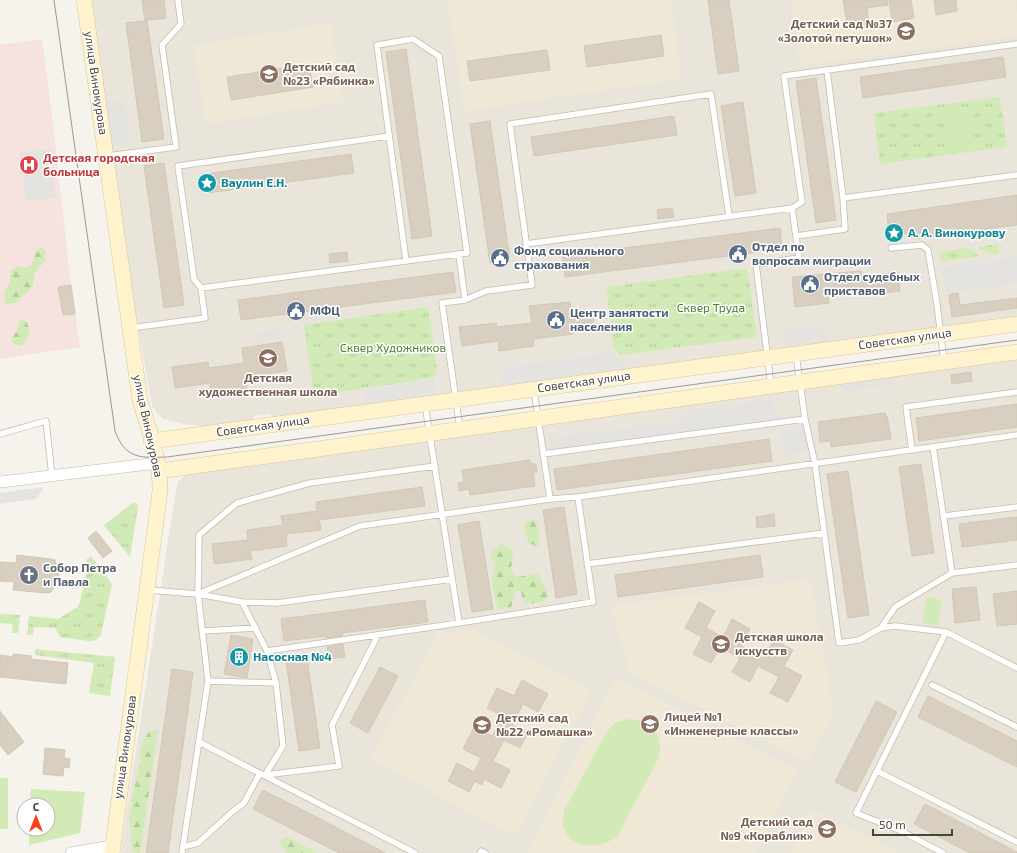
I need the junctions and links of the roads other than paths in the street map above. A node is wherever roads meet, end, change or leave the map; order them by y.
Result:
1 (84, 0) edge
2 (178, 0) edge
3 (1017, 44) edge
4 (827, 70) junction
5 (389, 136) junction
6 (106, 156) junction
7 (1017, 175) edge
8 (843, 198) junction
9 (792, 208) junction
10 (729, 216) junction
11 (796, 236) junction
12 (526, 244) junction
13 (891, 248) dead end
14 (459, 254) junction
15 (406, 261) junction
16 (201, 288) junction
17 (466, 300) junction
18 (1017, 324) edge
19 (130, 328) junction
20 (940, 334) junction
21 (1017, 352) edge
22 (796, 354) junction
23 (768, 358) junction
24 (944, 362) junction
25 (800, 382) junction
26 (771, 386) junction
27 (534, 389) junction
28 (1017, 392) edge
29 (456, 400) junction
30 (425, 404) junction
31 (538, 418) junction
32 (805, 419) junction
33 (460, 429) junction
34 (430, 433) junction
35 (0, 434) edge
36 (1017, 435) edge
37 (151, 441) junction
38 (933, 447) junction
39 (912, 450) junction
40 (543, 454) junction
41 (815, 464) junction
42 (435, 466) junction
43 (158, 467) junction
44 (52, 476) junction
45 (0, 482) edge
46 (578, 498) junction
47 (550, 499) junction
48 (1017, 507) edge
49 (442, 514) junction
50 (944, 516) junction
51 (824, 533) junction
52 (587, 564) junction
53 (1017, 565) edge
54 (952, 573) junction
55 (452, 579) junction
56 (147, 590) junction
57 (198, 594) junction
58 (242, 602) junction
59 (459, 623) junction
60 (256, 628) junction
61 (881, 628) junction
62 (202, 631) junction
63 (946, 632) junction
64 (378, 635) junction
65 (267, 651) junction
66 (1017, 668) edge
67 (208, 680) junction
68 (276, 683) junction
69 (932, 685) dead end
70 (1017, 727) edge
71 (199, 742) junction
72 (876, 771) junction
73 (262, 774) junction
74 (1017, 842) edge
75 (112, 849) edge
76 (183, 850) edge
77 (72, 853) edge
78 (415, 853) edge
79 (480, 853) edge
80 (485, 853) edge
81 (943, 853) edge

1 - 6 main road, улица Винокурова
2 - 6 lane
3 - 4 lane
4 - 8 lane
4 - 9 lane
5 - 14 lane
5 - 15 lane
5 - 16 lane
6 - 19 main road, улица Винокурова
7 - 8 lane
8 - 11 lane
9 - 10 lane
9 - 11 lane
10 - 12 lane
10 - 12 lane
11 - 23 lane
12 - 17 lane
13 - 20 lane
14 - 15 lane
14 - 17 lane
15 - 16 lane
16 - 19 lane
17 - 29 lane
18 - 20 main road, Советская улица
19 - 37 main road, улица Винокурова
20 - 22 main road, Советская улица
20 - 24 lane
21 - 24 main road
22 - 23 main road, Советская улица
22 - 25 lane
23 - 26 lane
23 - 27 main road, Советская улица
24 - 25 main road
25 - 26 main road
25 - 32 lane
26 - 31 main road
27 - 29 main road, Советская улица
27 - 31 lane
28 - 39 lane
29 - 30 main road, Советская улица
29 - 33 lane
30 - 34 lane
30 - 37 main road, Советская улица
31 - 33 main road
31 - 40 lane
32 - 40 lane
32 - 41 lane
33 - 34 main road
34 - 42 lane
34 - 43 main road
35 - 44 lane
36 - 38 lane
37 - 43 main road, улица Винокурова
38 - 39 lane
38 - 50 lane
39 - 41 lane
40 - 47 lane
41 - 46 lane
41 - 51 lane
42 - 49 lane
42 - 57 lane
43 - 44 street
43 - 56 main road, улица Винокурова
44 - 45 street
46 - 47 lane
46 - 52 lane
47 - 49 lane
48 - 50 lane
49 - 55 lane
49 - 57 lane
50 - 54 lane
51 - 52 lane
51 - 61 lane
52 - 59 lane
53 - 54 lane
54 - 61 lane
55 - 58 lane
55 - 59 lane
56 - 57 lane
56 - 75 main road, улица Винокурова
57 - 58 lane
57 - 62 lane
58 - 60 lane
59 - 64 lane
60 - 62 lane
60 - 65 lane
61 - 63 lane
62 - 67 lane
63 - 66 lane
63 - 72 lane
64 - 65 lane
64 - 73 lane
65 - 68 lane
67 - 68 lane
67 - 71 lane
68 - 73 lane
69 - 70 lane
71 - 73 lane
71 - 76 lane
72 - 74 lane
72 - 81 lane
73 - 76 lane
73 - 78 lane
75 - 77 street
79 - 80 lane

